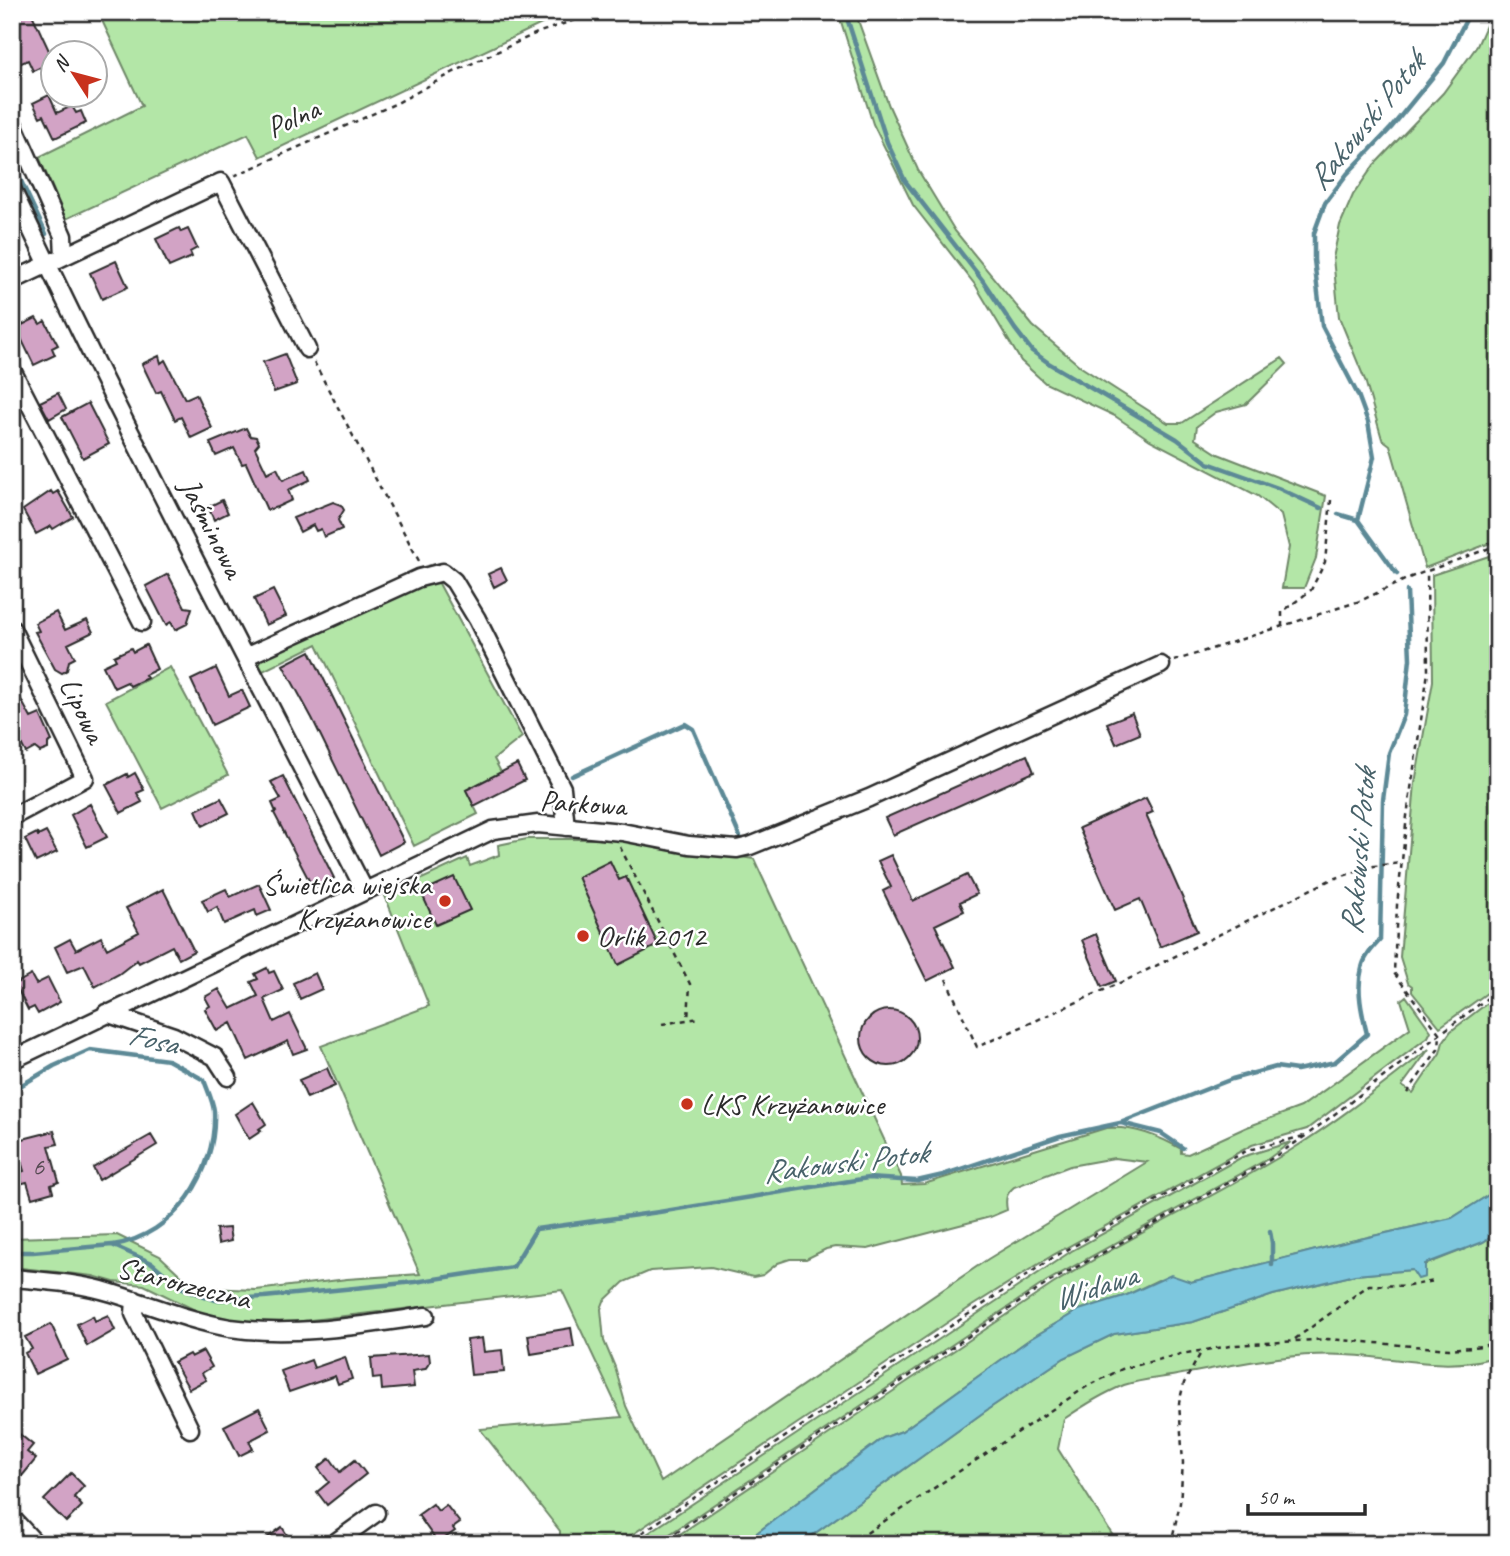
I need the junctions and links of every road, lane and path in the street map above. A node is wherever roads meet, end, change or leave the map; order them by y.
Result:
1 (598, 12) edge
2 (12, 121) edge
3 (221, 182) junction
4 (12, 189) edge
5 (64, 256) junction
6 (48, 264) junction
7 (12, 281) edge
8 (307, 349) joint
9 (12, 370) edge
10 (1331, 500) dead end
11 (1498, 545) edge
12 (1427, 571) junction
13 (427, 576) junction
14 (142, 622) dead end
15 (1282, 626) junction
16 (12, 629) edge
17 (245, 657) junction
18 (1161, 665) joint
19 (12, 817) edge
20 (566, 827) junction
21 (614, 831) junction
22 (1402, 863) junction
23 (365, 891) junction
24 (946, 979) dead end
25 (1498, 990) edge
26 (106, 1013) junction
27 (699, 1018) dead end
28 (688, 1020) junction
29 (662, 1024) dead end
30 (1440, 1034) junction
31 (12, 1060) edge
32 (228, 1077) dead end
33 (1407, 1093) dead end
34 (1307, 1135) junction
35 (12, 1278) edge
36 (1434, 1281) dead end
37 (135, 1300) junction
38 (426, 1316) dead end
39 (1292, 1341) junction
40 (1498, 1341) edge
41 (1202, 1350) junction
42 (190, 1429) dead end
43 (376, 1513) dead end
44 (12, 1518) edge
45 (36, 1544) edge
46 (333, 1544) edge
47 (625, 1544) edge
48 (659, 1544) edge
49 (850, 1544) edge
50 (1171, 1544) edge

1 - 3 path, Polna
2 - 5 street
3 - 5 street
3 - 8 street
4 - 6 street, Jaśminowa
5 - 6 street
6 - 7 street
6 - 17 street, Jaśminowa
8 - 13 path
9 - 14 street
10 - 15 path
11 - 12 path
12 - 15 path
12 - 22 path
13 - 17 street
13 - 20 street
15 - 18 path
16 - 19 street, Lipowa
17 - 23 street, Jaśminowa
18 - 21 street, Parkowa
20 - 21 street, Parkowa
20 - 23 street, Parkowa
21 - 28 path
22 - 24 path
22 - 30 path
23 - 26 street, Parkowa
25 - 30 path
26 - 31 street, Parkowa
26 - 32 street
27 - 28 path
28 - 29 path
30 - 33 path
30 - 34 path
34 - 47 path
34 - 48 path
35 - 37 street, Starorzeczna
36 - 39 path
37 - 38 street, Starorzeczna
37 - 42 street
39 - 40 path
39 - 41 path
41 - 49 path
41 - 50 path
43 - 46 street
44 - 45 street

